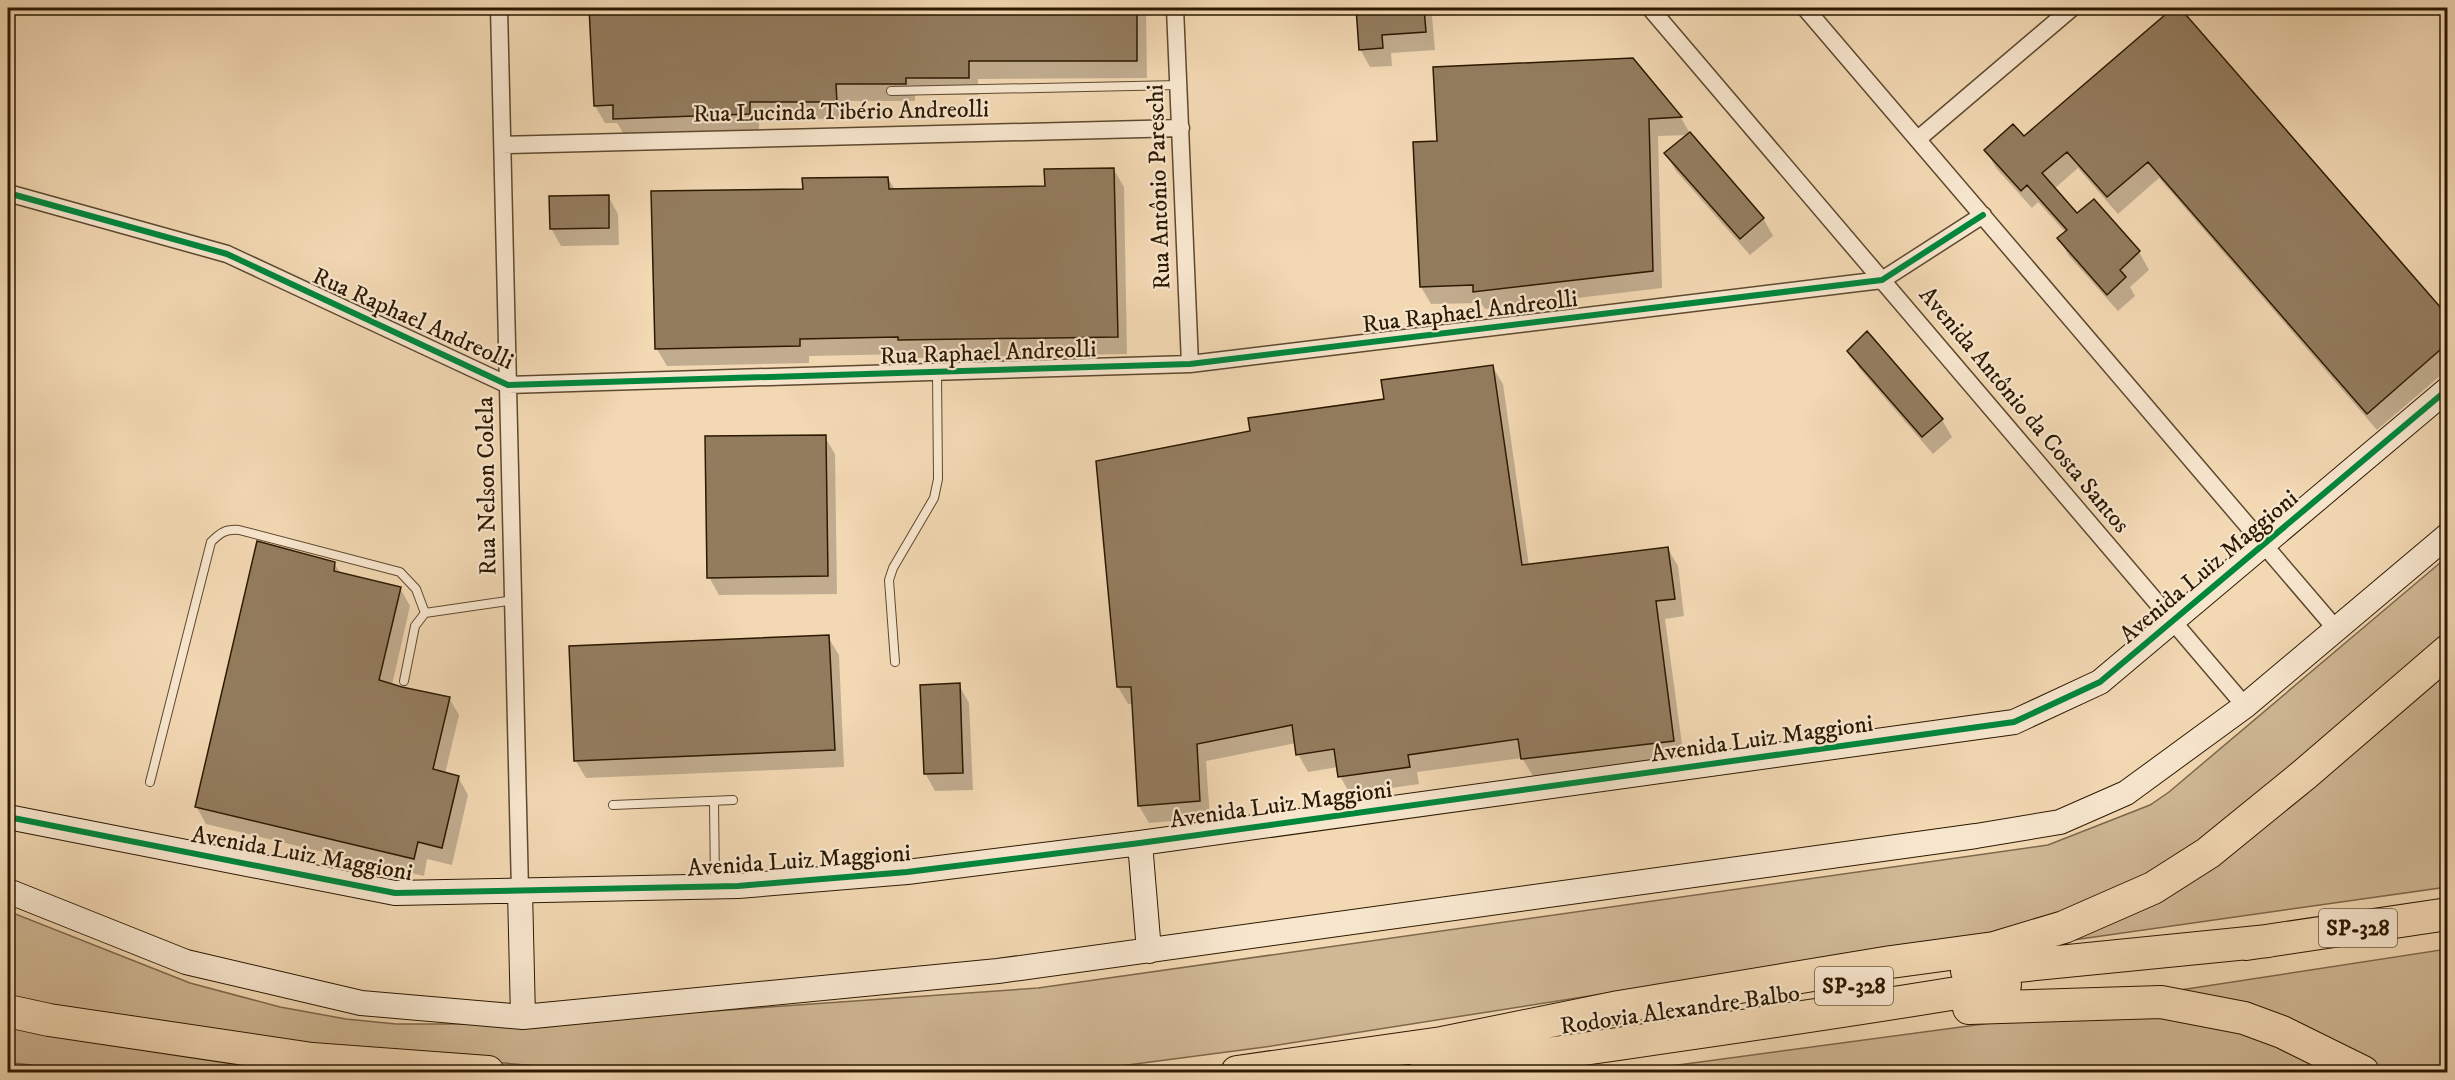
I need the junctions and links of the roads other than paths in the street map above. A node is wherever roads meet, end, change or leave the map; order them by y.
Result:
1 (499, 8) edge
2 (1175, 8) edge
3 (1650, 8) edge
4 (1805, 8) edge
5 (2072, 8) edge
6 (1179, 85) junction
7 (891, 91) dead end
8 (1180, 128) junction
9 (1918, 139) junction
10 (503, 145) junction
11 (8, 194) edge
12 (1983, 215) junction
13 (1882, 280) junction
14 (1190, 364) junction
15 (938, 372) junction
16 (508, 385) junction
17 (2448, 389) edge
18 (2448, 535) edge
19 (2263, 544) junction
20 (514, 600) junction
21 (425, 614) junction
22 (2172, 621) junction
23 (2336, 630) junction
24 (2448, 651) edge
25 (895, 662) dead end
26 (404, 681) dead end
27 (2245, 706) junction
28 (150, 782) dead end
29 (733, 800) dead end
30 (714, 802) junction
31 (613, 805) dead end
32 (8, 817) edge
33 (1140, 843) junction
34 (716, 887) junction
35 (8, 891) edge
36 (520, 891) junction
37 (2448, 914) edge
38 (2268, 941) junction
39 (1149, 951) junction
40 (8, 1011) edge
41 (1836, 1014) junction
42 (523, 1017) junction
43 (1442, 1043) junction
44 (488, 1072) edge
45 (1237, 1072) edge
46 (1425, 1072) edge
47 (2363, 1072) edge

1 - 10 street, Rua Nelson Colela
2 - 6 street, Rua Antônio Pareschi
3 - 13 street, Avenida Antônio da Costa Santos
4 - 9 street
5 - 9 street
6 - 7 lane
6 - 8 street, Rua Antônio Pareschi
8 - 10 street, Rua Lucinda Tibério Andreolli
8 - 14 street, Rua Antônio Pareschi
9 - 12 street
10 - 16 street, Rua Nelson Colela
11 - 16 street, Rua Raphael Andreolli
12 - 13 street, Rua Raphael Andreolli
12 - 19 street
13 - 14 street, Rua Raphael Andreolli
13 - 22 street, Avenida Antônio da Costa Santos
14 - 15 street, Rua Raphael Andreolli
15 - 16 street, Rua Raphael Andreolli
15 - 25 lane
16 - 20 street, Rua Nelson Colela
17 - 19 street, Avenida Luiz Maggioni
18 - 23 street
19 - 22 street, Avenida Luiz Maggioni
19 - 23 street
20 - 21 lane
20 - 36 street, Rua Nelson Colela
21 - 26 lane
21 - 28 lane
22 - 27 street, Avenida Antônio da Costa Santos
22 - 33 street, Avenida Luiz Maggioni
23 - 27 street
24 - 43 highway
27 - 39 street
29 - 30 lane
30 - 31 lane
30 - 34 lane
32 - 36 street, Avenida Luiz Maggioni
33 - 34 street, Avenida Luiz Maggioni
33 - 39 street
34 - 36 street, Avenida Luiz Maggioni
35 - 42 street
36 - 42 street
37 - 38 highway, Rodovia Alexandre Balbo / SP-328
38 - 41 highway, Rodovia Alexandre Balbo / SP-328
38 - 43 highway, Rodovia Alexandre Balbo / SP-328
39 - 42 street
40 - 44 highway
41 - 46 highway, Rodovia Alexandre Balbo / SP-328
41 - 47 highway
43 - 45 highway, Rodovia Alexandre Balbo / SP-328

